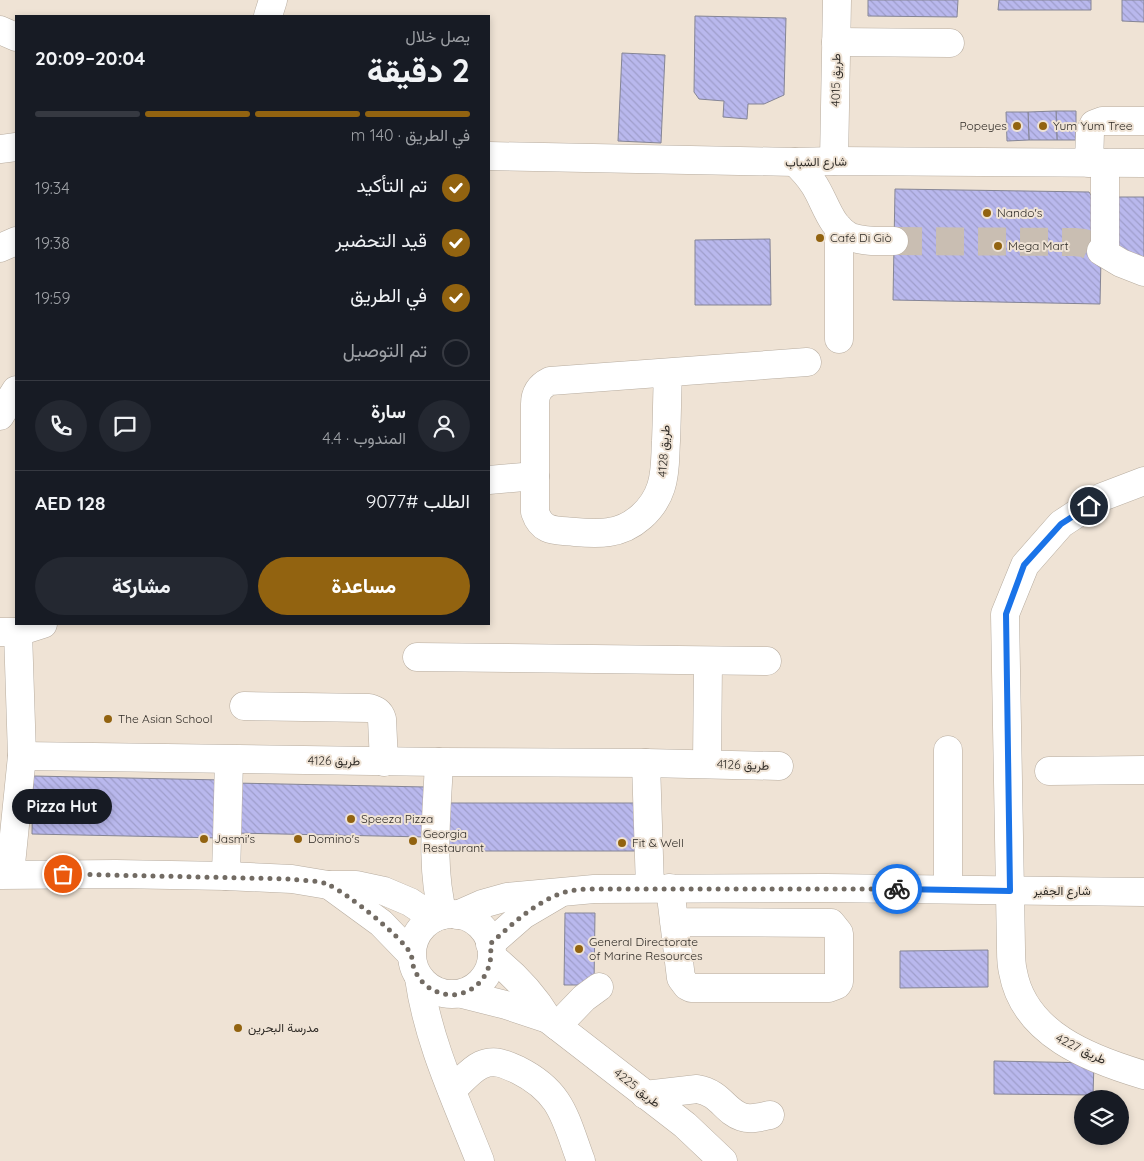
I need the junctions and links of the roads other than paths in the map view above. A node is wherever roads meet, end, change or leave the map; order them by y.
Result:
1 (274, 0) edge
2 (837, 0) edge
3 (268, 15) edge
4 (0, 30) edge
5 (15, 37) edge
6 (836, 42) junction
7 (950, 43) dead end
8 (1144, 121) edge
9 (15, 147) edge
10 (0, 148) edge
11 (490, 156) edge
12 (834, 161) junction
13 (795, 162) junction
14 (1097, 163) junction
15 (1144, 163) edge
16 (839, 228) junction
17 (15, 241) edge
18 (894, 241) tunnel mouth
19 (0, 248) edge
20 (1144, 272) edge
21 (839, 339) dead end
22 (807, 362) dead end
23 (668, 373) junction
24 (15, 392) edge
25 (0, 416) edge
26 (535, 476) junction
27 (490, 480) edge
28 (1144, 481) edge
29 (20, 629) edge
30 (417, 657) dead end
31 (767, 661) dead end
32 (708, 662) junction
33 (244, 706) dead end
34 (948, 750) dead end
35 (22, 756) junction
36 (229, 760) junction
37 (384, 762) junction
38 (439, 762) junction
39 (646, 763) junction
40 (707, 764) junction
41 (779, 766) dead end
42 (1144, 770) edge
43 (1049, 771) dead end
44 (5, 874) edge
45 (226, 876) junction
46 (328, 884) junction
47 (660, 888) junction
48 (948, 889) junction
49 (1010, 891) junction
50 (1144, 892) edge
51 (560, 893) junction
52 (445, 916) junction
53 (674, 922) junction
54 (491, 951) junction
55 (415, 966) junction
56 (599, 987) dead end
57 (462, 994) junction
58 (552, 1023) junction
59 (1144, 1075) edge
60 (452, 1090) junction
61 (644, 1094) junction
62 (770, 1115) dead end
63 (480, 1161) edge
64 (581, 1161) edge
65 (723, 1161) edge

1 - 3 street
2 - 6 street, طريق 4015
4 - 5 street
6 - 7 street
6 - 12 street, طريق 4015
8 - 14 street
9 - 10 street
11 - 13 street, شارع الشباب
12 - 13 street, شارع الشباب
12 - 14 street, شارع الشباب
13 - 16 street
14 - 15 street, شارع الشباب
14 - 20 street
16 - 18 street
16 - 21 street
17 - 19 street
22 - 23 street, طريق 4128
23 - 26 street, طريق 4128
23 - 26 street, طريق 4128
24 - 25 street
26 - 27 street
28 - 49 street, طريق 4227
29 - 35 street
30 - 32 street
31 - 32 street
32 - 40 street
33 - 37 street
34 - 48 street
35 - 36 street, طريق 4126
35 - 44 street
36 - 37 street, طريق 4126
36 - 45 street
37 - 38 street, طريق 4126
38 - 39 street, طريق 4126
38 - 52 street
39 - 40 street, طريق 4126
39 - 47 street
40 - 41 street, طريق 4126
42 - 43 street
44 - 45 street
45 - 46 street
46 - 52 street
46 - 55 street
47 - 48 street, شارع الجفير
47 - 51 street, شارع الجفير
47 - 53 street
48 - 49 street, شارع الجفير
49 - 50 street, شارع الجفير
49 - 59 street, طريق 4227
51 - 52 street, شارع الجفير
51 - 54 street, شارع الجفير
52 - 54 street
52 - 55 street
53 - 53 street
54 - 57 street
54 - 58 street, طريق 4225
55 - 57 street
55 - 60 street
56 - 58 street
57 - 58 street, طريق 4225
58 - 61 street, طريق 4225
60 - 63 street
60 - 64 street
61 - 62 street
61 - 65 street, طريق 4225

